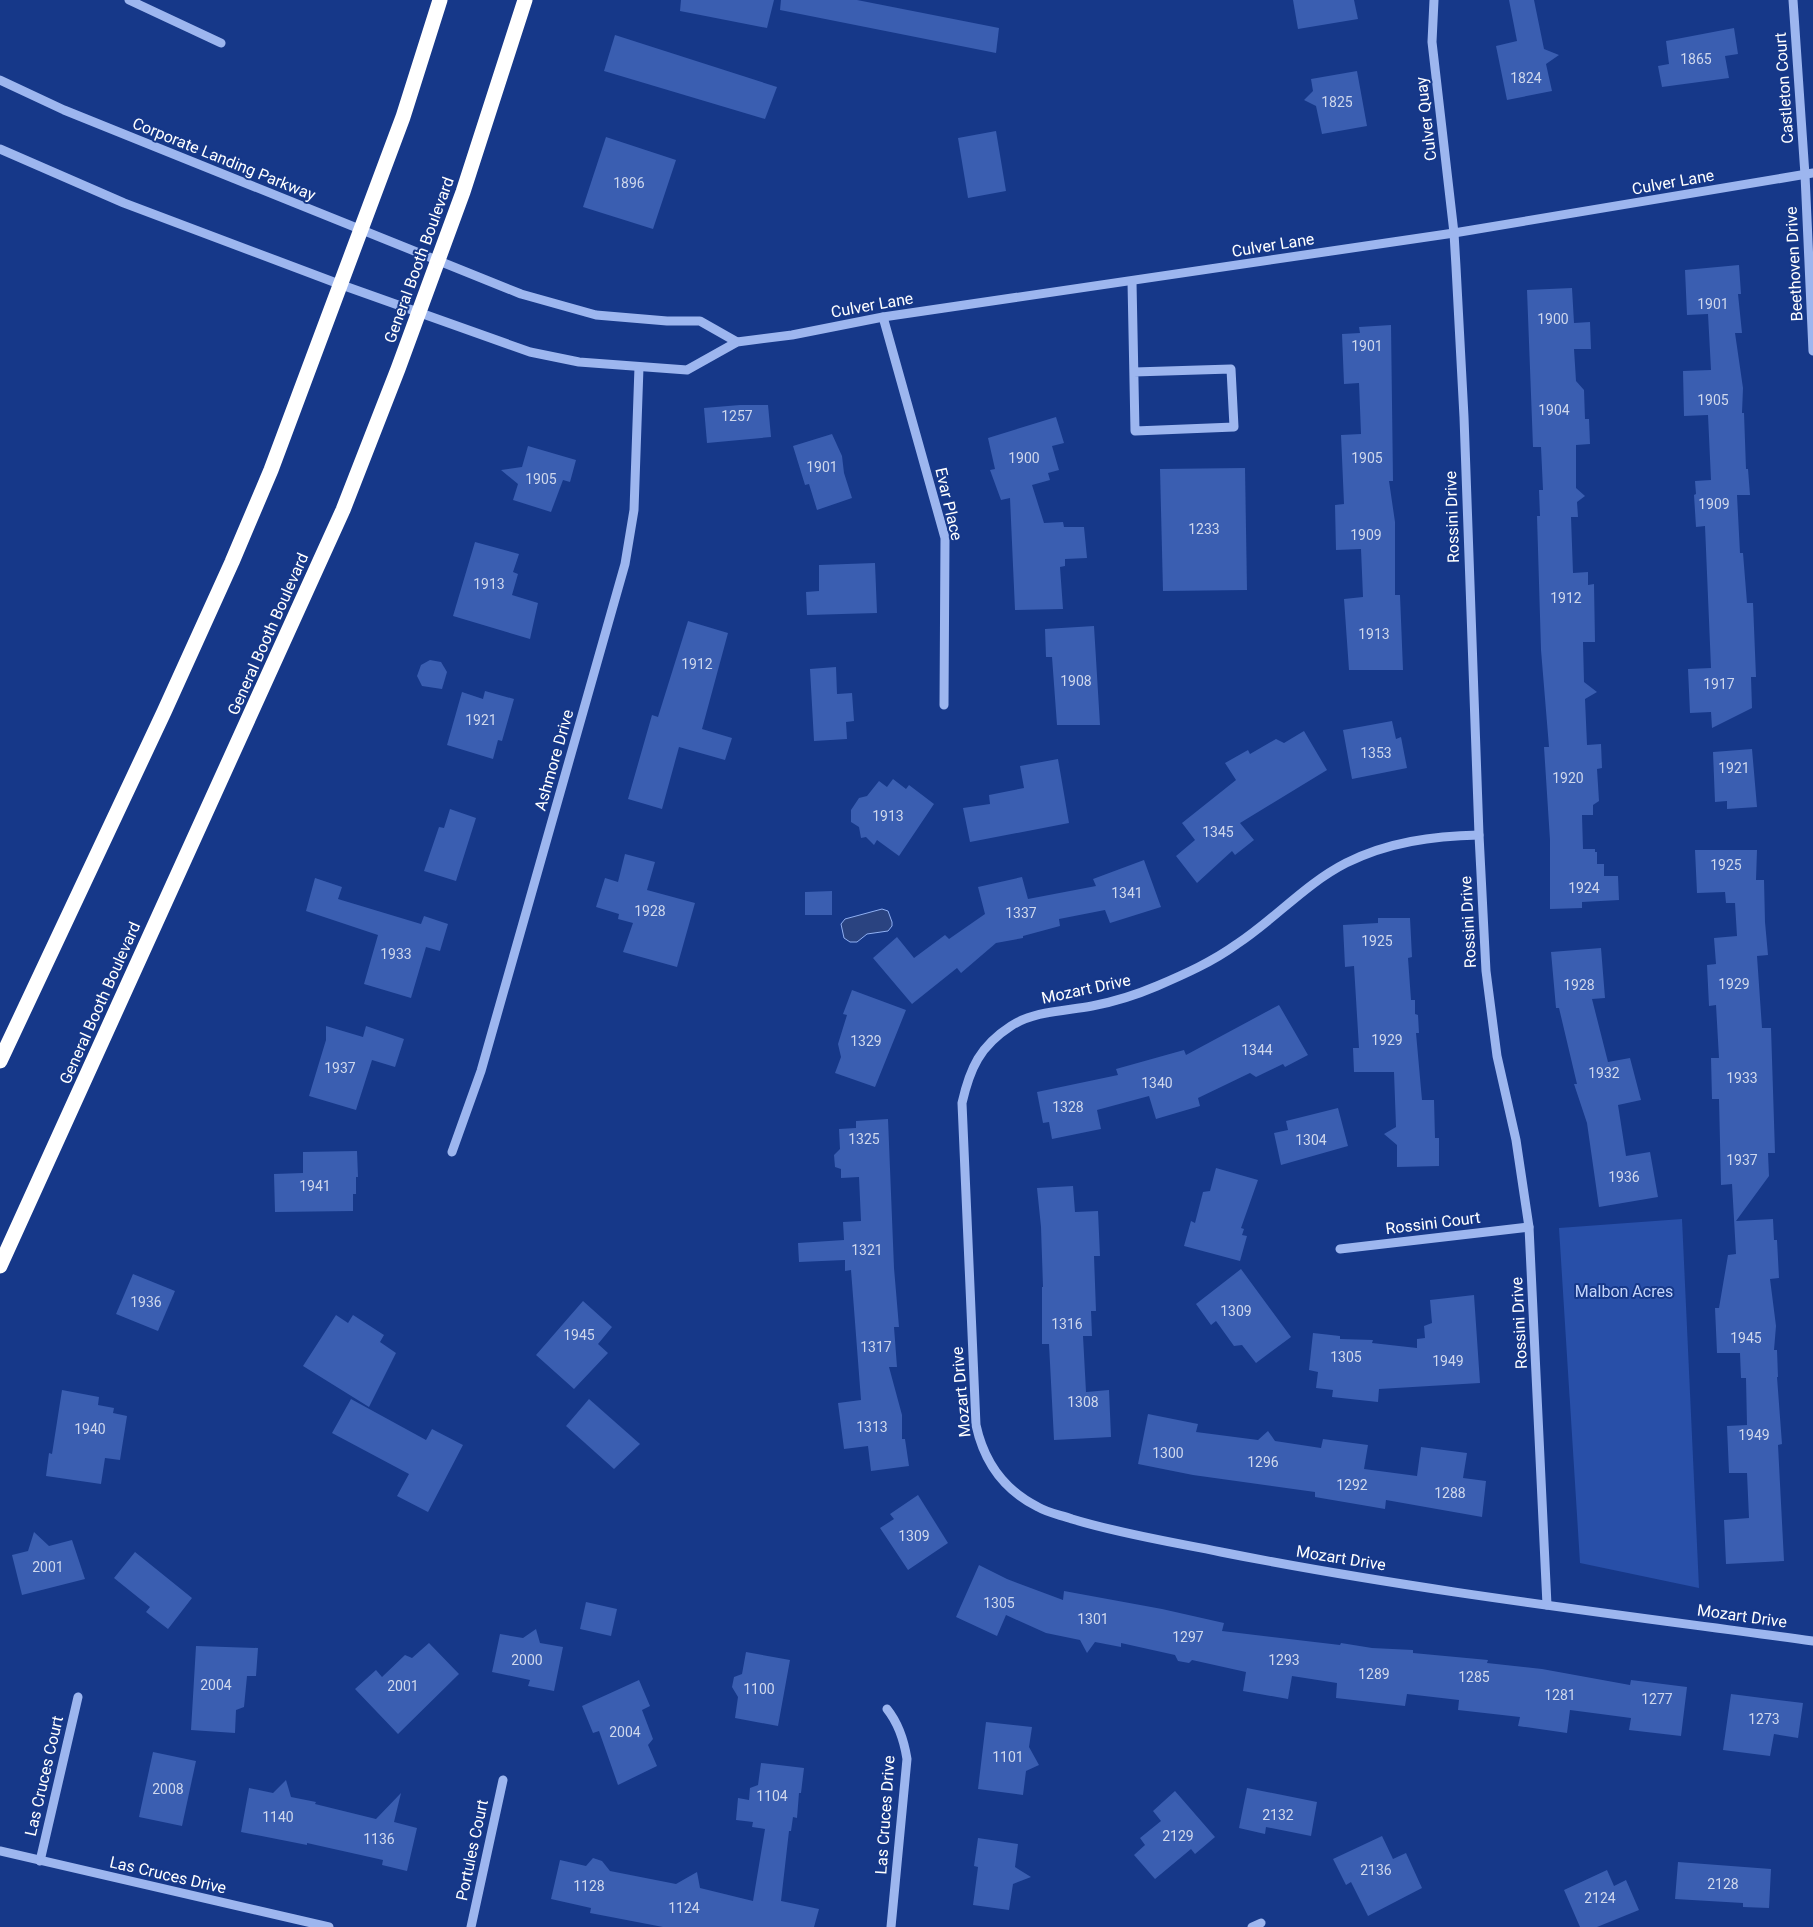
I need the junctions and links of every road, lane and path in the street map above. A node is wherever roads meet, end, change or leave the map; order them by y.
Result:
1 (129, 0) edge
2 (440, 0) edge
3 (526, 0) edge
4 (1434, 0) edge
5 (1793, 0) edge
6 (221, 43) dead end
7 (0, 80) edge
8 (0, 149) edge
9 (1809, 174) edge
10 (360, 229) junction
11 (1454, 234) junction
12 (438, 260) junction
13 (1132, 282) junction
14 (340, 284) junction
15 (419, 311) junction
16 (883, 317) junction
17 (737, 342) junction
18 (1813, 351) edge
19 (639, 368) junction
20 (1134, 372) junction
21 (944, 705) dead end
22 (1479, 835) junction
23 (0, 1061) edge
24 (452, 1152) dead end
25 (1529, 1227) junction
26 (1340, 1248) dead end
27 (0, 1266) edge
28 (1547, 1605) junction
29 (1813, 1641) edge
30 (78, 1697) dead end
31 (886, 1709) dead end
32 (503, 1780) dead end
33 (0, 1851) edge
34 (40, 1861) junction
35 (1260, 1923) dead end
36 (329, 1927) edge
37 (471, 1927) edge
38 (891, 1927) edge
39 (1252, 1927) edge

1 - 6 street
2 - 10 highway
3 - 12 highway, General Booth Boulevard
4 - 11 street, Culver Quay
5 - 9 street, Castleton Court
7 - 10 street, Corporate Landing Parkway
8 - 14 street
9 - 11 street, Culver Lane
9 - 18 street, Beethoven Drive
10 - 12 street, Corporate Landing Parkway
10 - 14 highway
11 - 13 street, Culver Lane
11 - 22 street, Rossini Drive
12 - 15 highway, General Booth Boulevard
12 - 17 street
13 - 16 street, Culver Lane
13 - 20 street
14 - 15 street
14 - 23 highway
15 - 19 street, Culver Lane
15 - 27 highway, General Booth Boulevard
16 - 17 street, Culver Lane
16 - 21 street, Evar Place
17 - 19 street, Culver Lane
19 - 24 street, Ashmore Drive
20 - 20 street
22 - 25 street, Rossini Drive
22 - 28 street, Mozart Drive
25 - 26 street, Rossini Court
25 - 28 street, Rossini Drive
28 - 29 street, Mozart Drive
30 - 34 street, Las Cruces Court
31 - 38 street, Las Cruces Drive
32 - 37 street, Portules Court
33 - 34 street, Las Cruces Drive
34 - 36 street, Las Cruces Drive
35 - 39 street

